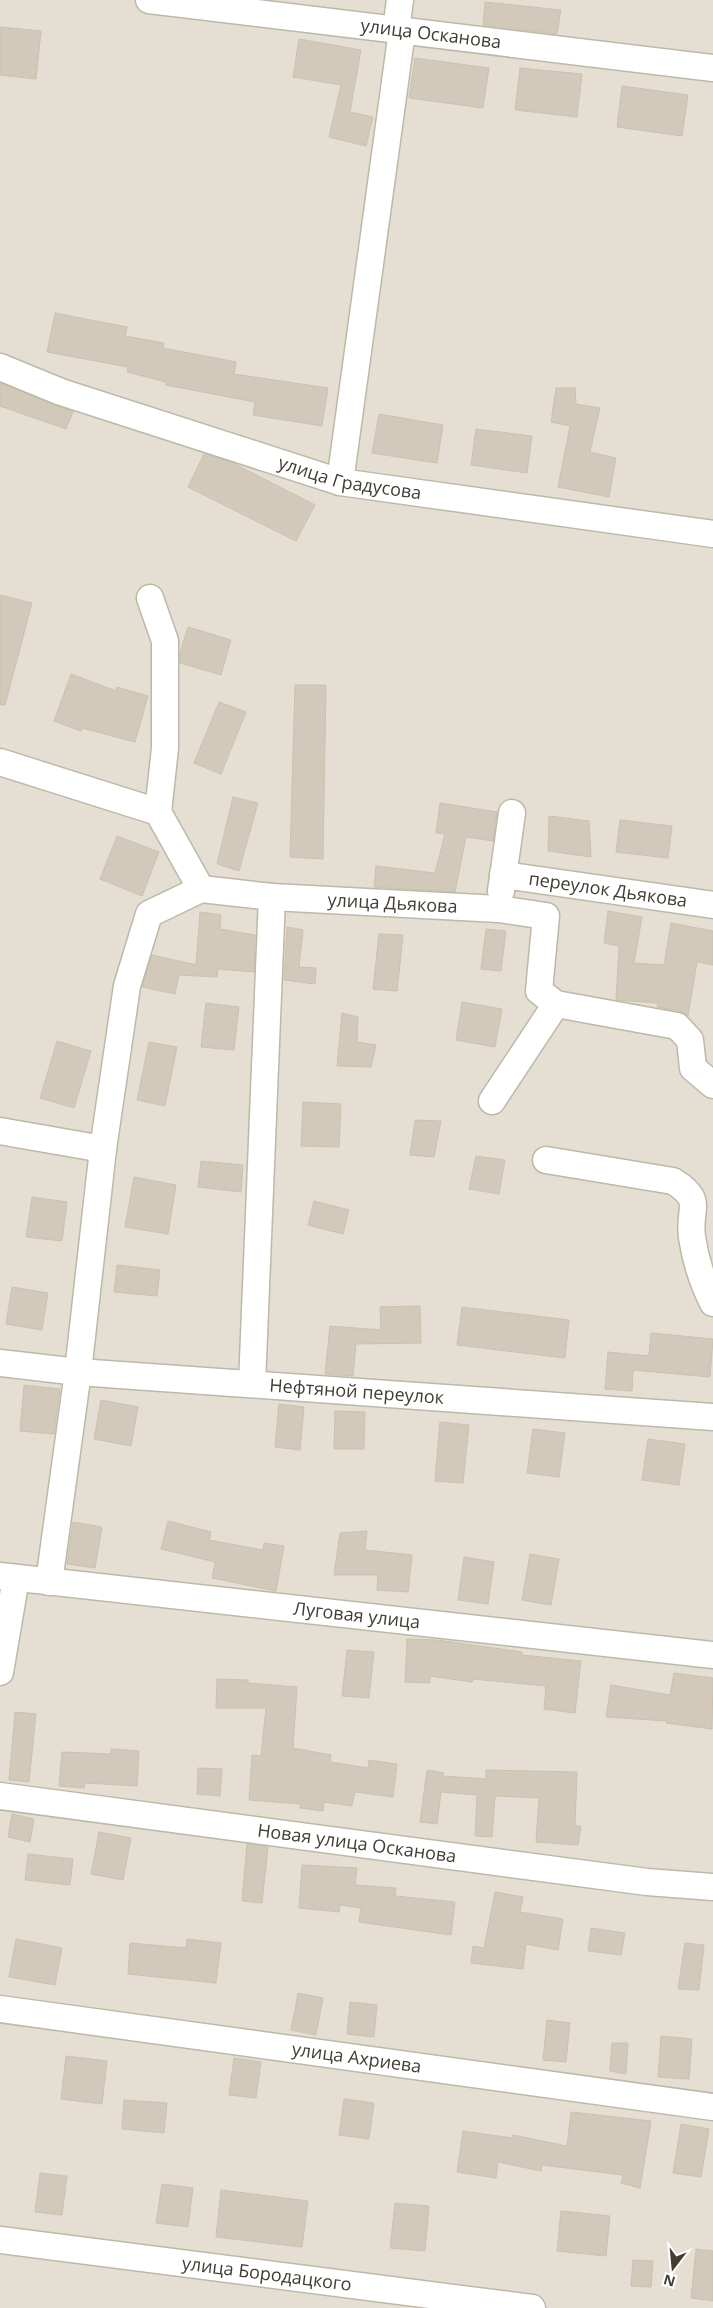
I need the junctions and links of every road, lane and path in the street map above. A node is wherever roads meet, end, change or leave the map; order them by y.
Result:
1 (149, 0) edge
2 (400, 0) edge
3 (399, 31) junction
4 (713, 68) edge
5 (0, 367) edge
6 (340, 482) junction
7 (713, 534) edge
8 (150, 598) dead end
9 (0, 762) edge
10 (158, 812) junction
11 (512, 813) dead end
12 (503, 875) junction
13 (200, 889) junction
14 (272, 897) junction
15 (713, 905) edge
16 (498, 909) junction
17 (556, 1004) junction
18 (713, 1084) edge
19 (492, 1101) dead end
20 (0, 1130) edge
21 (103, 1149) junction
22 (546, 1160) dead end
23 (713, 1302) edge
24 (0, 1363) edge
25 (78, 1372) junction
26 (252, 1384) junction
27 (713, 1417) edge
28 (8, 1577) edge
29 (49, 1582) junction
30 (713, 1655) edge
31 (0, 1672) edge
32 (0, 1796) edge
33 (713, 1887) edge
34 (0, 2009) edge
35 (713, 2107) edge
36 (0, 2240) edge
37 (532, 2308) edge

1 - 3 street, улица Осканова
2 - 3 street
3 - 4 street, улица Осканова
3 - 6 street
5 - 6 street, улица Градусова
6 - 7 street, улица Градусова
8 - 10 street
9 - 10 street
10 - 13 street
11 - 12 street
12 - 15 street, переулок Дьякова
12 - 16 street
13 - 14 street, улица Дьякова
13 - 21 street
14 - 16 street, улица Дьякова
14 - 26 street
16 - 17 street, улица Дьякова
17 - 18 street
17 - 19 street
20 - 21 street
21 - 25 street
22 - 23 street
24 - 25 street, Нефтяной переулок
25 - 26 street, Нефтяной переулок
25 - 29 street
26 - 27 street, Нефтяной переулок
28 - 29 street, Луговая улица
28 - 31 street
29 - 30 street, Луговая улица
32 - 33 street, Новая улица Осканова
34 - 35 street, улица Ахриева
36 - 37 street, улица Бородацкого

